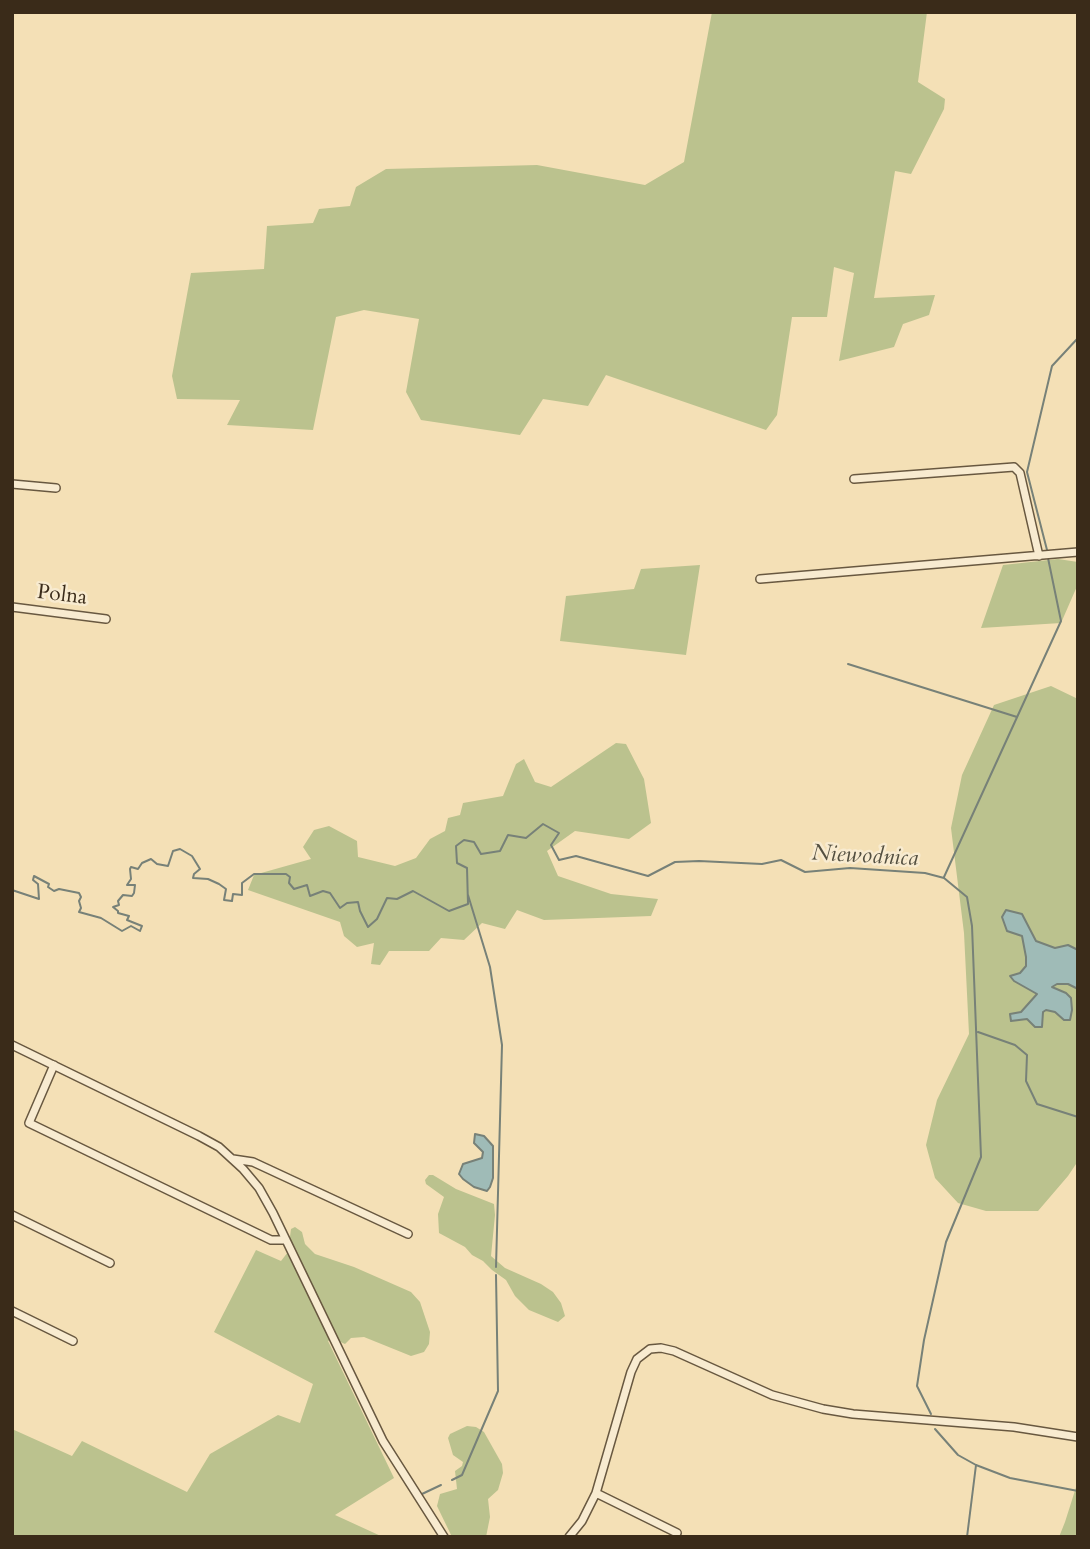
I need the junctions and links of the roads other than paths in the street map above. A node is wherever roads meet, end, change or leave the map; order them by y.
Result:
1 (853, 479) dead end
2 (12, 484) edge
3 (56, 488) dead end
4 (1078, 552) edge
5 (1039, 556) junction
6 (760, 579) dead end
7 (12, 607) edge
8 (106, 619) dead end
9 (12, 1045) edge
10 (54, 1065) junction
11 (233, 1159) junction
12 (12, 1215) edge
13 (408, 1234) dead end
14 (286, 1240) junction
15 (110, 1263) dead end
16 (12, 1311) edge
17 (73, 1341) dead end
18 (1078, 1437) edge
19 (596, 1493) junction
20 (677, 1533) dead end
21 (444, 1537) edge
22 (569, 1537) edge

1 - 5 street
2 - 3 street
4 - 5 street
5 - 6 street
7 - 8 street, Polna
9 - 10 street
10 - 11 street
10 - 14 street
11 - 13 street
11 - 14 street
12 - 15 street
14 - 21 street
16 - 17 street
18 - 19 street
19 - 20 street
19 - 22 street

